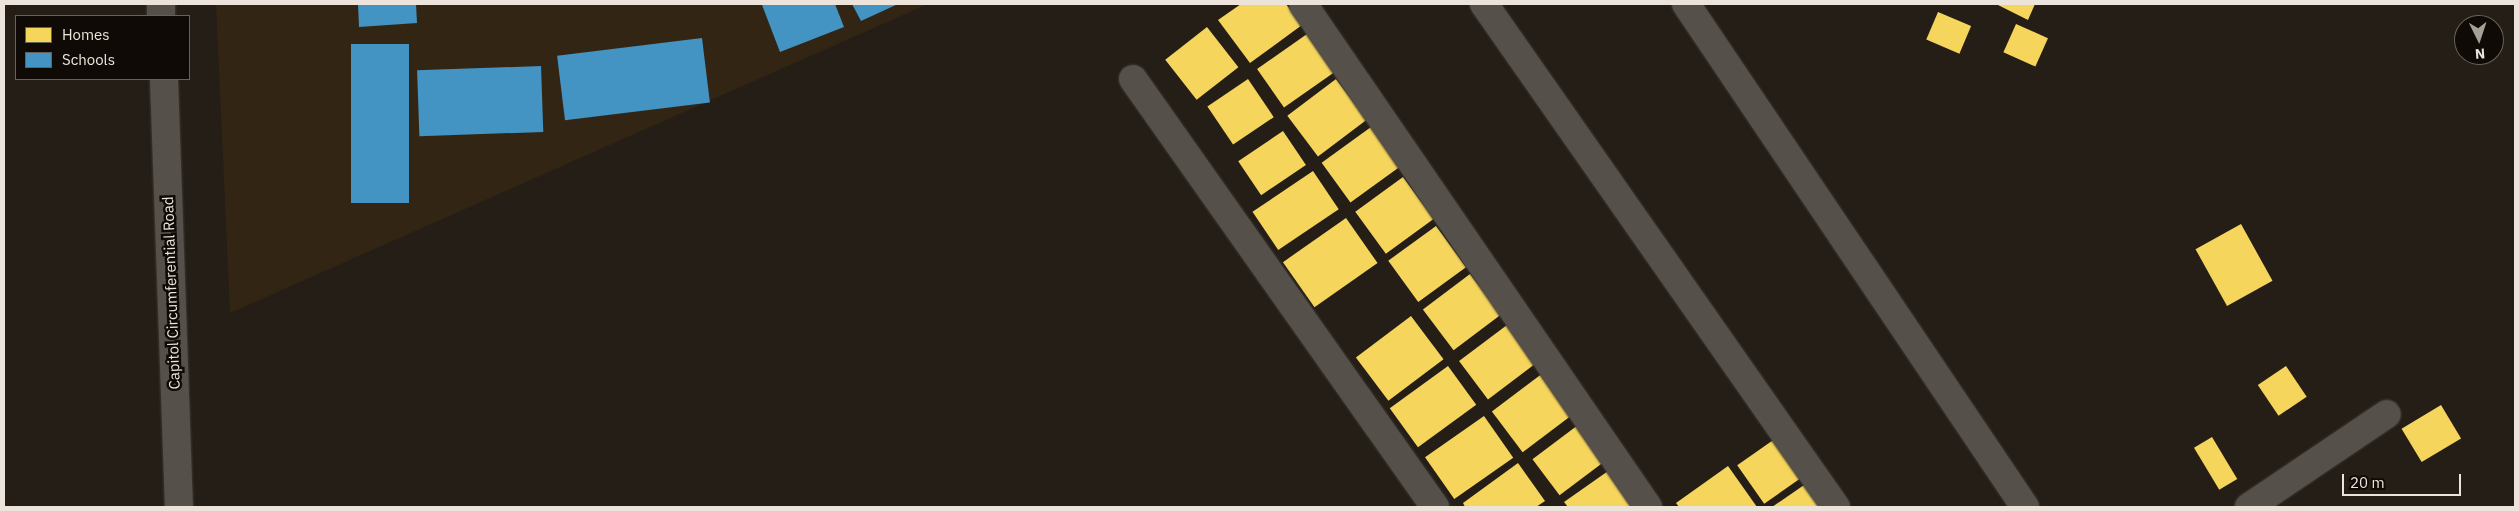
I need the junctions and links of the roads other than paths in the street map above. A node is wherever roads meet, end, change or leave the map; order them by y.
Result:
1 (1303, 4) edge
2 (1484, 4) edge
3 (1686, 4) edge
4 (1133, 79) dead end
5 (164, 80) edge
6 (2387, 414) dead end
7 (179, 507) edge
8 (1435, 507) edge
9 (1648, 507) edge
10 (1836, 507) edge
11 (2025, 507) edge
12 (2249, 507) edge

1 - 9 street
2 - 10 street
3 - 11 street
4 - 8 street
5 - 7 street, Capitol Circumferential Road
6 - 12 street

